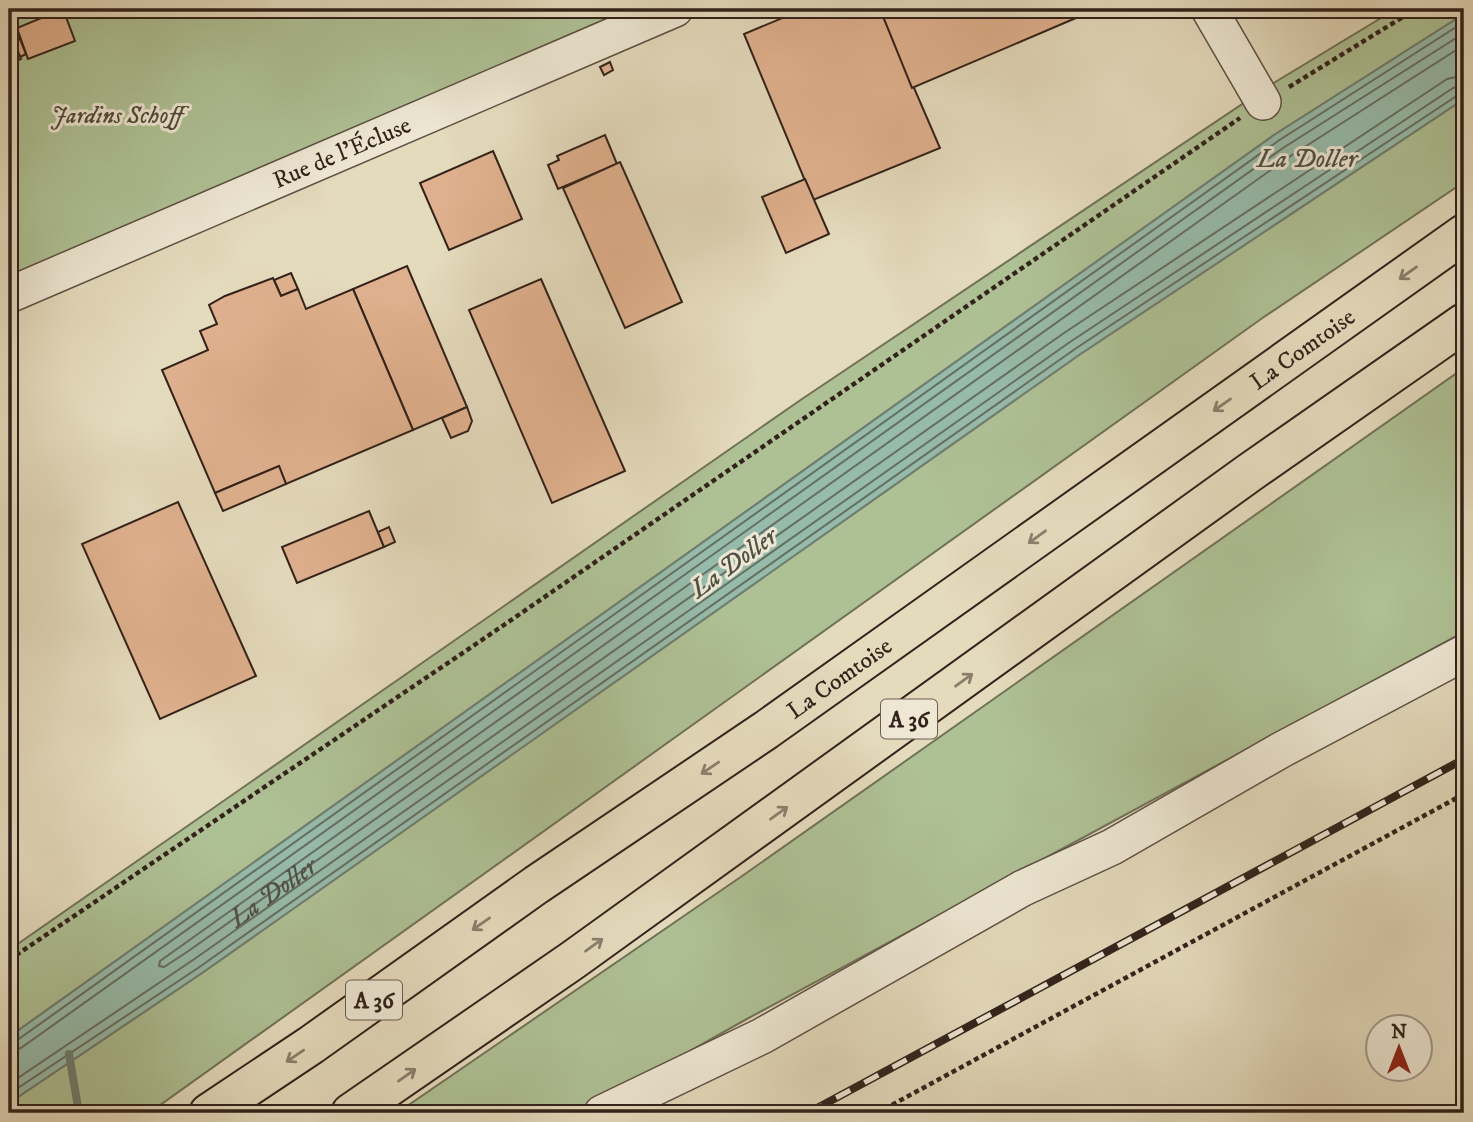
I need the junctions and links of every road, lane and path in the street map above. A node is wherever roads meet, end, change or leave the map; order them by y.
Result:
1 (675, 9) edge
2 (1209, 9) edge
3 (1416, 9) edge
4 (1263, 102) junction
5 (1464, 234) edge
6 (9, 295) edge
7 (1464, 323) edge
8 (1464, 653) edge
9 (1464, 794) edge
10 (9, 960) edge
11 (209, 1113) edge
12 (351, 1113) edge
13 (602, 1113) edge
14 (877, 1113) edge

1 - 6 street, Rue de l'Écluse
2 - 4 street
3 - 4 path
4 - 10 path
5 -> 11 highway, La Comtoise / A 36
12 -> 7 highway, A 36
8 - 13 street
9 - 14 path

